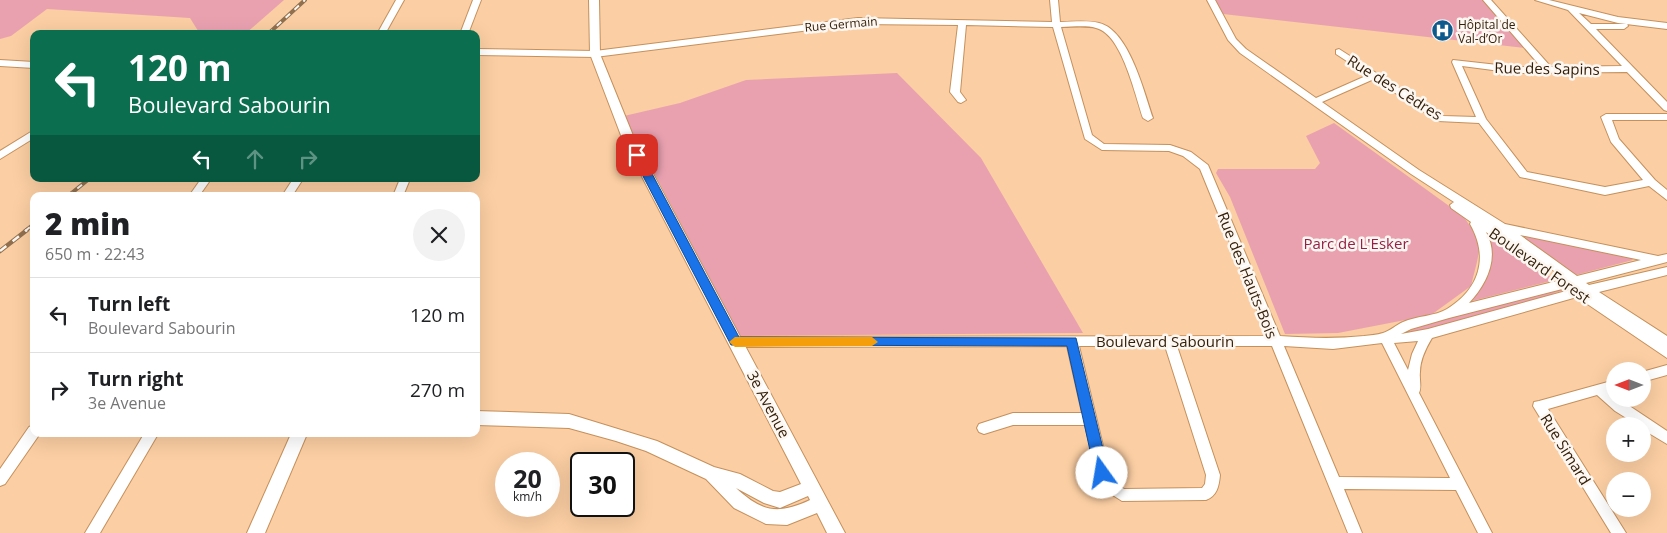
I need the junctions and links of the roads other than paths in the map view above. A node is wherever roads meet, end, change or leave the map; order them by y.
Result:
1 (400, 0) edge
2 (477, 0) edge
3 (594, 0) edge
4 (1054, 0) edge
5 (1211, 0) edge
6 (1487, 0) edge
7 (1539, 0) edge
8 (1572, 10) junction
9 (962, 24) junction
10 (1056, 24) junction
11 (1665, 26) edge
12 (1588, 27) junction
13 (383, 30) edge
14 (466, 30) edge
15 (480, 52) edge
16 (1339, 52) dead end
17 (595, 54) junction
18 (0, 63) edge
19 (30, 65) edge
20 (1548, 69) junction
21 (1629, 69) junction
22 (1374, 76) junction
23 (961, 100) dead end
24 (1315, 102) junction
25 (1667, 108) edge
26 (1667, 117) edge
27 (1148, 118) dead end
28 (1482, 120) junction
29 (30, 136) edge
30 (0, 156) edge
31 (1415, 172) junction
32 (1651, 182) junction
33 (1667, 196) edge
34 (1466, 213) junction
35 (1500, 226) junction
36 (1663, 259) edge
37 (1667, 271) edge
38 (1578, 287) junction
39 (1449, 313) junction
40 (1428, 334) junction
41 (1385, 338) junction
42 (1275, 340) junction
43 (1072, 341) junction
44 (1169, 341) junction
45 (735, 342) junction
46 (1667, 342) edge
47 (1667, 353) edge
48 (1667, 370) edge
49 (1651, 374) edge
50 (1606, 387) edge
51 (1599, 389) junction
52 (1418, 403) junction
53 (480, 418) edge
54 (1090, 419) junction
55 (984, 428) dead end
56 (30, 437) edge
57 (149, 437) edge
58 (298, 437) edge
59 (1667, 438) edge
60 (0, 480) edge
61 (1334, 483) junction
62 (1460, 484) junction
63 (816, 495) junction
64 (92, 533) edge
65 (256, 533) edge
66 (836, 533) edge
67 (1355, 533) edge
68 (1485, 533) edge
69 (1618, 533) edge

1 - 13 street
2 - 14 street
3 - 17 main road, 3e Avenue
4 - 10 street
5 - 24 street, Boulevard Forest
6 - 20 street
7 - 8 street
8 - 11 street
8 - 12 street
9 - 10 street, Rue Germain
9 - 17 street, Rue Germain
9 - 23 street
10 - 27 street, Rue Germain
10 - 42 street, Rue des Hauts-Bois
11 - 12 street
12 - 21 street
15 - 17 street, Rue Germain
16 - 22 street, Rue des Cèdres
17 - 45 main road, 3e Avenue
18 - 19 street
20 - 21 street, Rue des Sapins
20 - 28 street, Rue des Sapins
21 - 25 street
22 - 24 street
22 - 28 street, Rue des Cèdres
24 - 31 street, Boulevard Forest
26 - 32 street
28 - 32 street, Rue des Sapins
29 - 30 street
31 - 34 street, Boulevard Forest
31 - 35 street, Boulevard Forest
32 - 33 street
34 - 38 street, Boulevard Forest
34 - 39 street
35 - 36 street
35 - 38 street, Boulevard Forest
36 - 38 street, Boulevard Sabourin
37 - 38 street, Boulevard Sabourin
38 - 39 street, Boulevard Sabourin
38 - 40 street, Boulevard Sabourin
38 - 46 street, Boulevard Forest
38 - 47 street, Boulevard Forest
39 - 41 street, Boulevard Sabourin
40 - 41 street, Boulevard Sabourin
40 - 52 street
41 - 42 street, Boulevard Sabourin
41 - 52 street
42 - 44 street, Boulevard Sabourin
42 - 61 street, Rue des Hauts-Bois
43 - 44 street, Boulevard Sabourin
43 - 45 street, Boulevard Sabourin
43 - 54 street
44 - 54 street
45 - 63 main road, 3e Avenue
48 - 49 street
50 - 51 street, Rue Simard
51 - 59 street
51 - 69 street, Rue Simard
52 - 62 street
53 - 63 main road
54 - 55 street
56 - 60 street
57 - 64 street
58 - 65 main road
61 - 62 street
61 - 67 street, Rue des Hauts-Bois
62 - 68 street
63 - 66 main road, 3e Avenue

